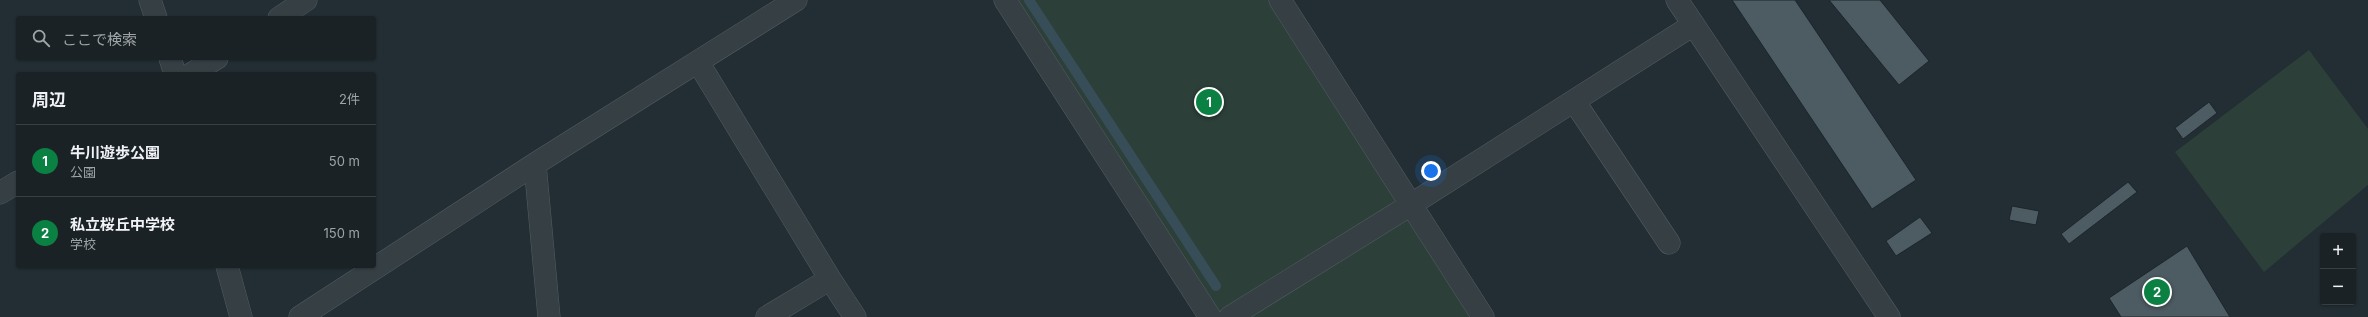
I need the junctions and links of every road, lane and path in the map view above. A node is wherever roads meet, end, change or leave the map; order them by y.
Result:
1 (150, 0) edge
2 (306, 0) edge
3 (796, 0) edge
4 (1005, 0) edge
5 (1280, 0) edge
6 (1677, 0) edge
7 (155, 16) edge
8 (282, 16) edge
9 (1693, 25) junction
10 (171, 60) edge
11 (214, 60) edge
12 (698, 62) junction
13 (174, 72) edge
14 (195, 72) edge
15 (1574, 101) junction
16 (535, 164) junction
17 (16, 183) edge
18 (0, 193) edge
19 (1412, 204) junction
20 (1669, 243) dead end
21 (228, 268) edge
22 (375, 268) edge
23 (376, 268) edge
24 (830, 279) junction
25 (241, 317) edge
26 (300, 317) edge
27 (550, 317) edge
28 (767, 317) edge
29 (855, 317) edge
30 (1210, 317) edge
31 (1230, 317) edge
32 (1483, 317) edge
33 (1889, 317) edge

1 - 7 street
2 - 8 street
3 - 12 street
4 - 30 street
5 - 19 street
6 - 9 street
9 - 15 street
9 - 33 street
10 - 13 street
11 - 14 street
12 - 16 street
12 - 24 street
15 - 19 street
15 - 20 street
16 - 23 street
16 - 27 street
17 - 18 street
19 - 31 street
19 - 32 street
21 - 25 street
22 - 26 street
24 - 28 street
24 - 29 street

